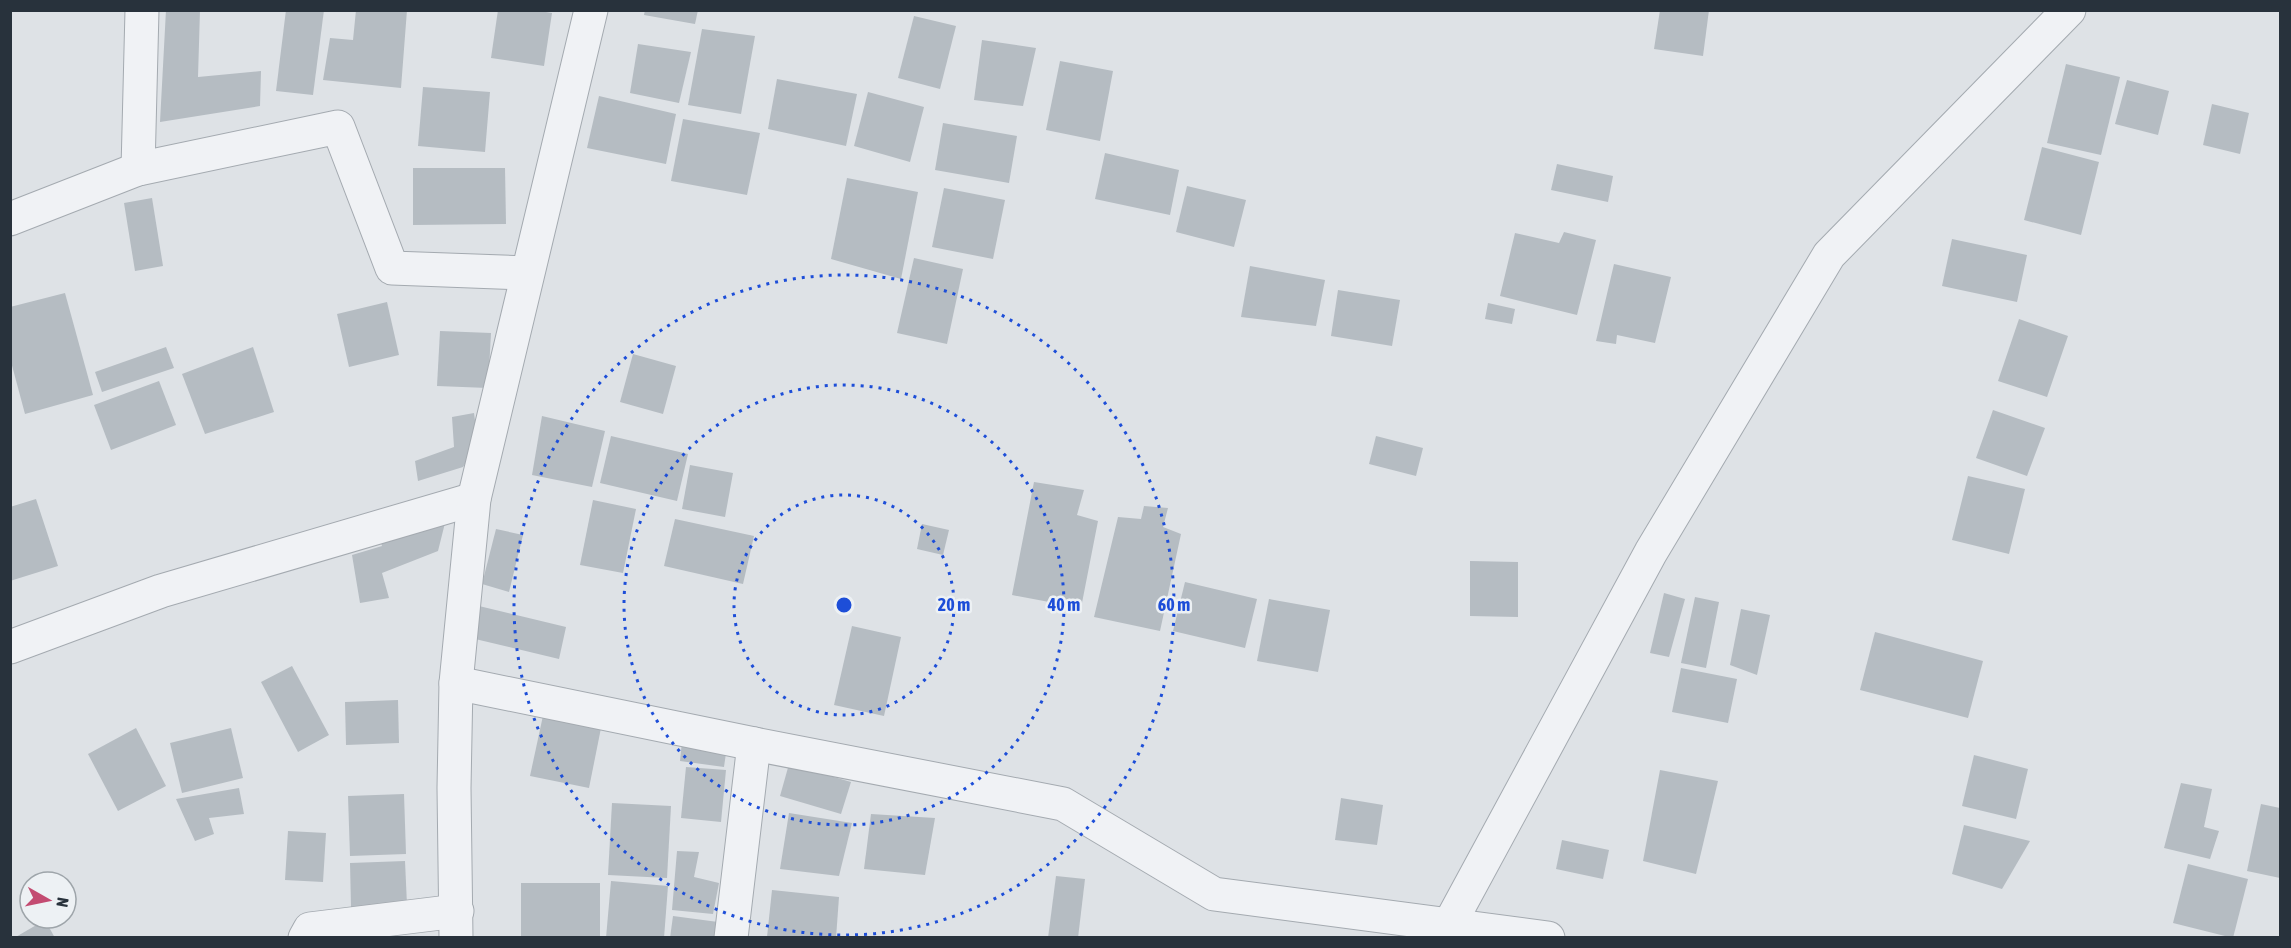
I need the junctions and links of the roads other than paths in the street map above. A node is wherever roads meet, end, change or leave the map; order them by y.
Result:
1 (142, 10) edge
2 (591, 10) edge
3 (2068, 10) edge
4 (138, 169) junction
5 (10, 219) edge
6 (527, 273) junction
7 (474, 499) junction
8 (10, 647) edge
9 (456, 682) junction
10 (754, 744) junction
11 (457, 924) edge
12 (1449, 925) junction
13 (305, 938) edge
14 (731, 938) edge
15 (1548, 938) edge

1 - 4 street
2 - 6 street
3 - 12 street
4 - 5 street
4 - 6 street
6 - 7 street
7 - 8 street
7 - 9 street
9 - 10 street
9 - 11 street
10 - 12 street
10 - 14 street
11 - 13 street
12 - 15 street

